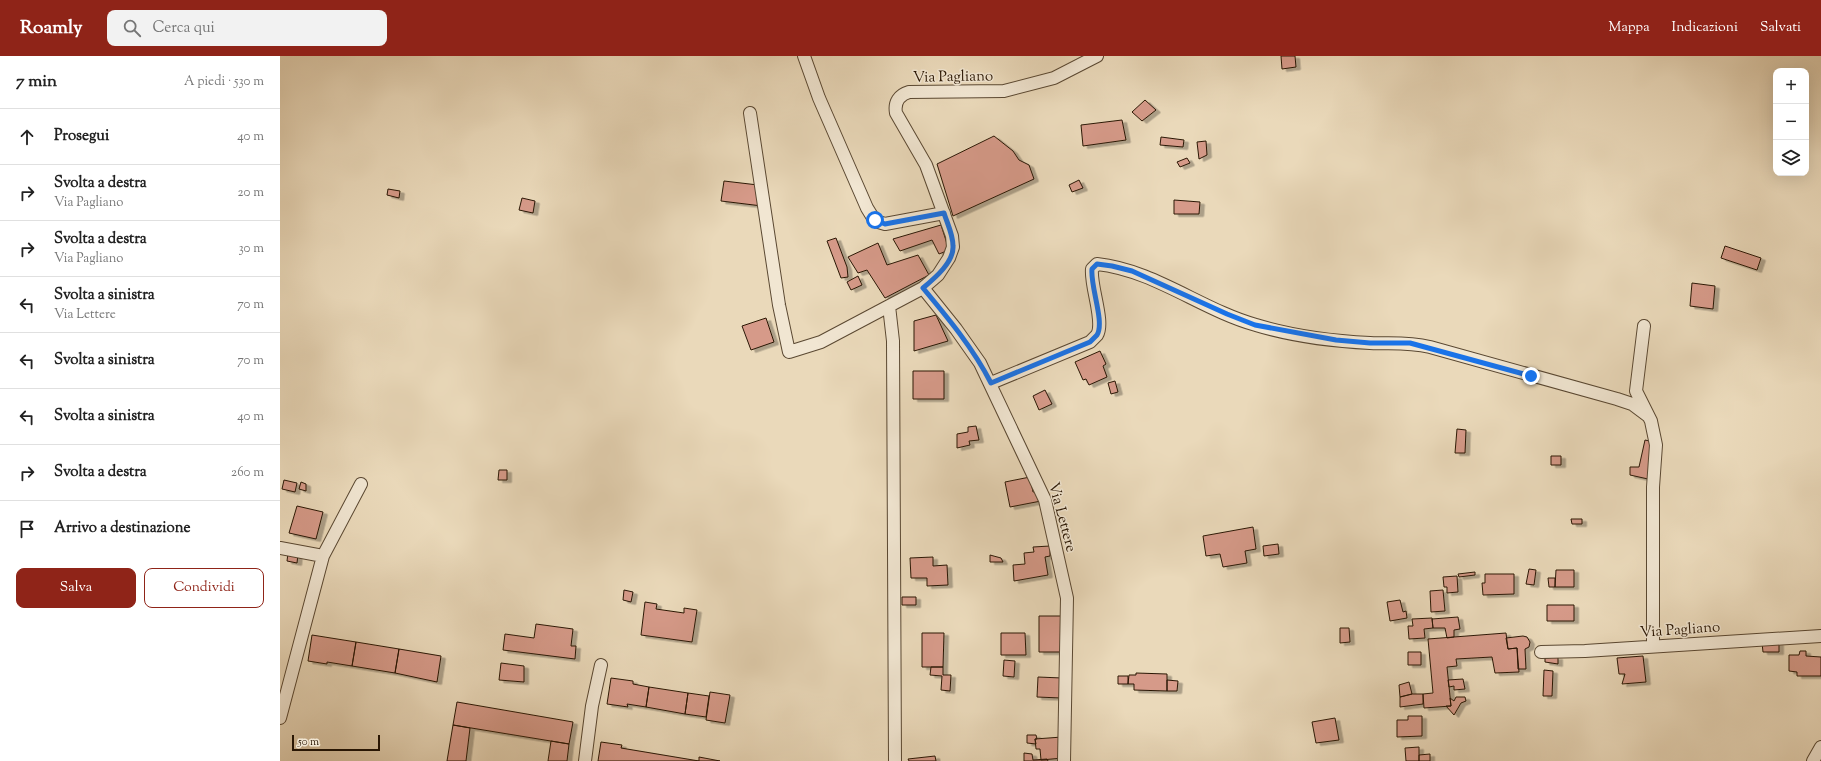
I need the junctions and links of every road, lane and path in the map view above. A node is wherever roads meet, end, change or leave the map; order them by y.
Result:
1 (804, 56) edge
2 (1097, 56) edge
3 (750, 113) dead end
4 (944, 213) junction
5 (923, 288) junction
6 (889, 306) junction
7 (1644, 326) dead end
8 (991, 383) junction
9 (1648, 416) junction
10 (361, 484) dead end
11 (280, 548) edge
12 (323, 556) junction
13 (1821, 636) edge
14 (1653, 646) junction
15 (1541, 652) dead end
16 (602, 665) dead end
17 (280, 718) edge
18 (1821, 747) edge
19 (585, 761) edge
20 (895, 761) edge
21 (1064, 761) edge
22 (1813, 761) edge

1 - 4 street
2 - 4 street, Via Pagliano
3 - 6 street, Via Pagliano
4 - 5 street, Via Pagliano
5 - 6 street, Via Pagliano
5 - 8 street, Via Lettere
6 - 20 street
7 - 9 street
8 - 9 street
8 - 21 street, Via Lettere
9 - 14 street
10 - 12 street
11 - 12 street
12 - 17 street
13 - 14 street, Via Pagliano
14 - 15 street, Via Pagliano
16 - 19 street
18 - 22 street

